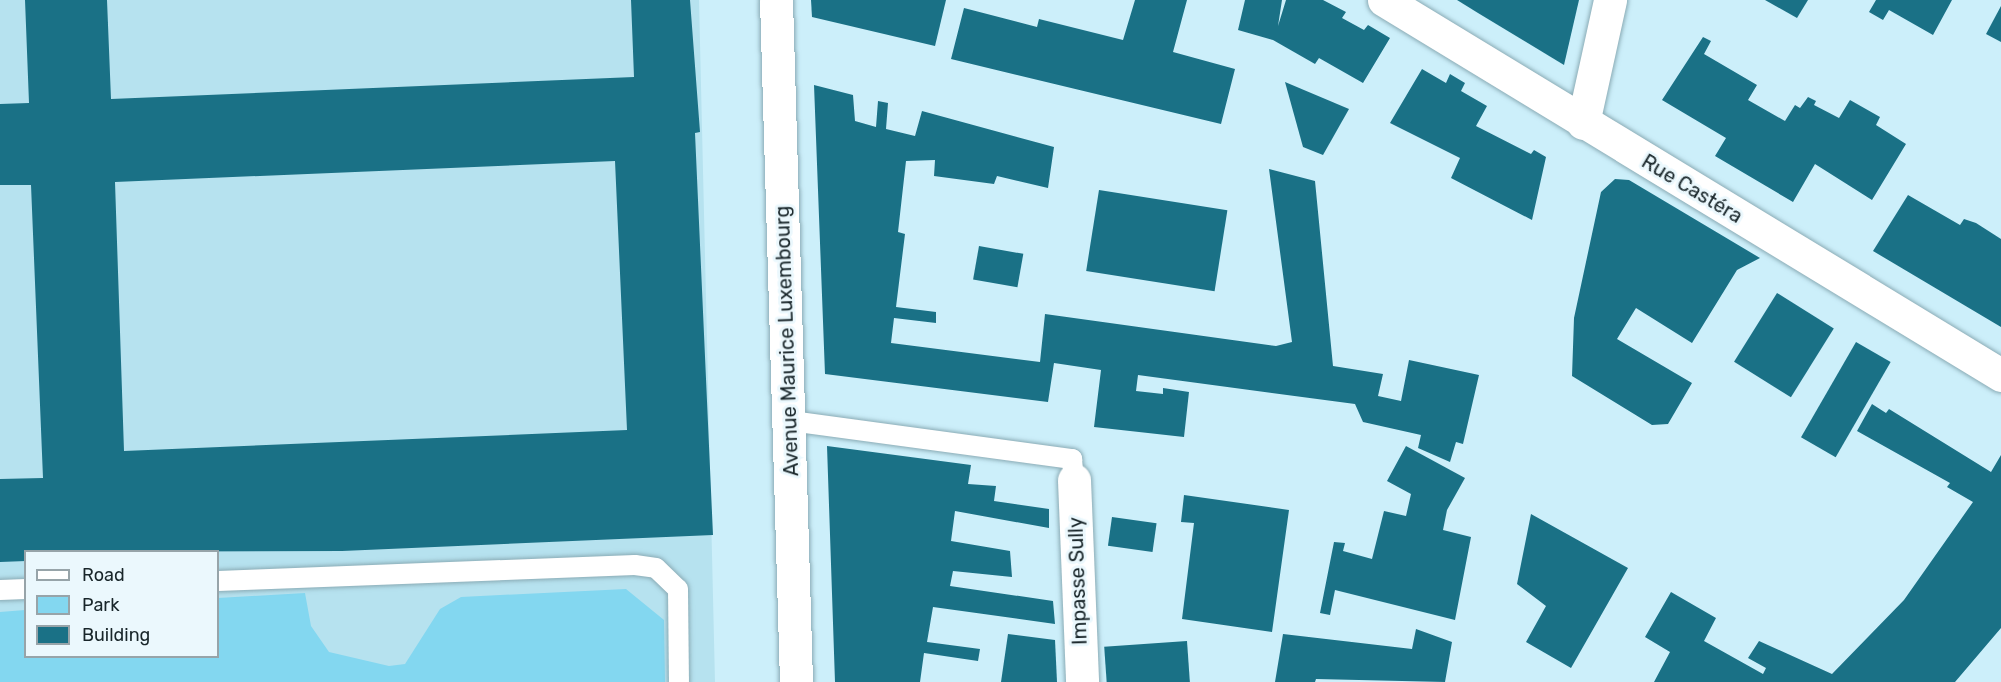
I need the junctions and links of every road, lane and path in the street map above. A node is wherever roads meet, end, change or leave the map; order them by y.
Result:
1 (776, 0) edge
2 (1384, 0) edge
3 (1610, 0) edge
4 (1583, 123) junction
5 (2001, 375) edge
6 (791, 421) junction
7 (1074, 480) joint
8 (219, 581) edge
9 (24, 589) edge
10 (0, 590) edge
11 (679, 682) edge
12 (796, 682) edge
13 (1082, 682) edge

1 - 6 street, Avenue Maurice Luxembourg
2 - 4 street, Rue Castéra
3 - 4 street
4 - 5 street, Rue Castéra
6 - 7 lane
6 - 12 street, Avenue Maurice Luxembourg
7 - 13 street, Impasse Sully
8 - 11 lane
9 - 10 lane

